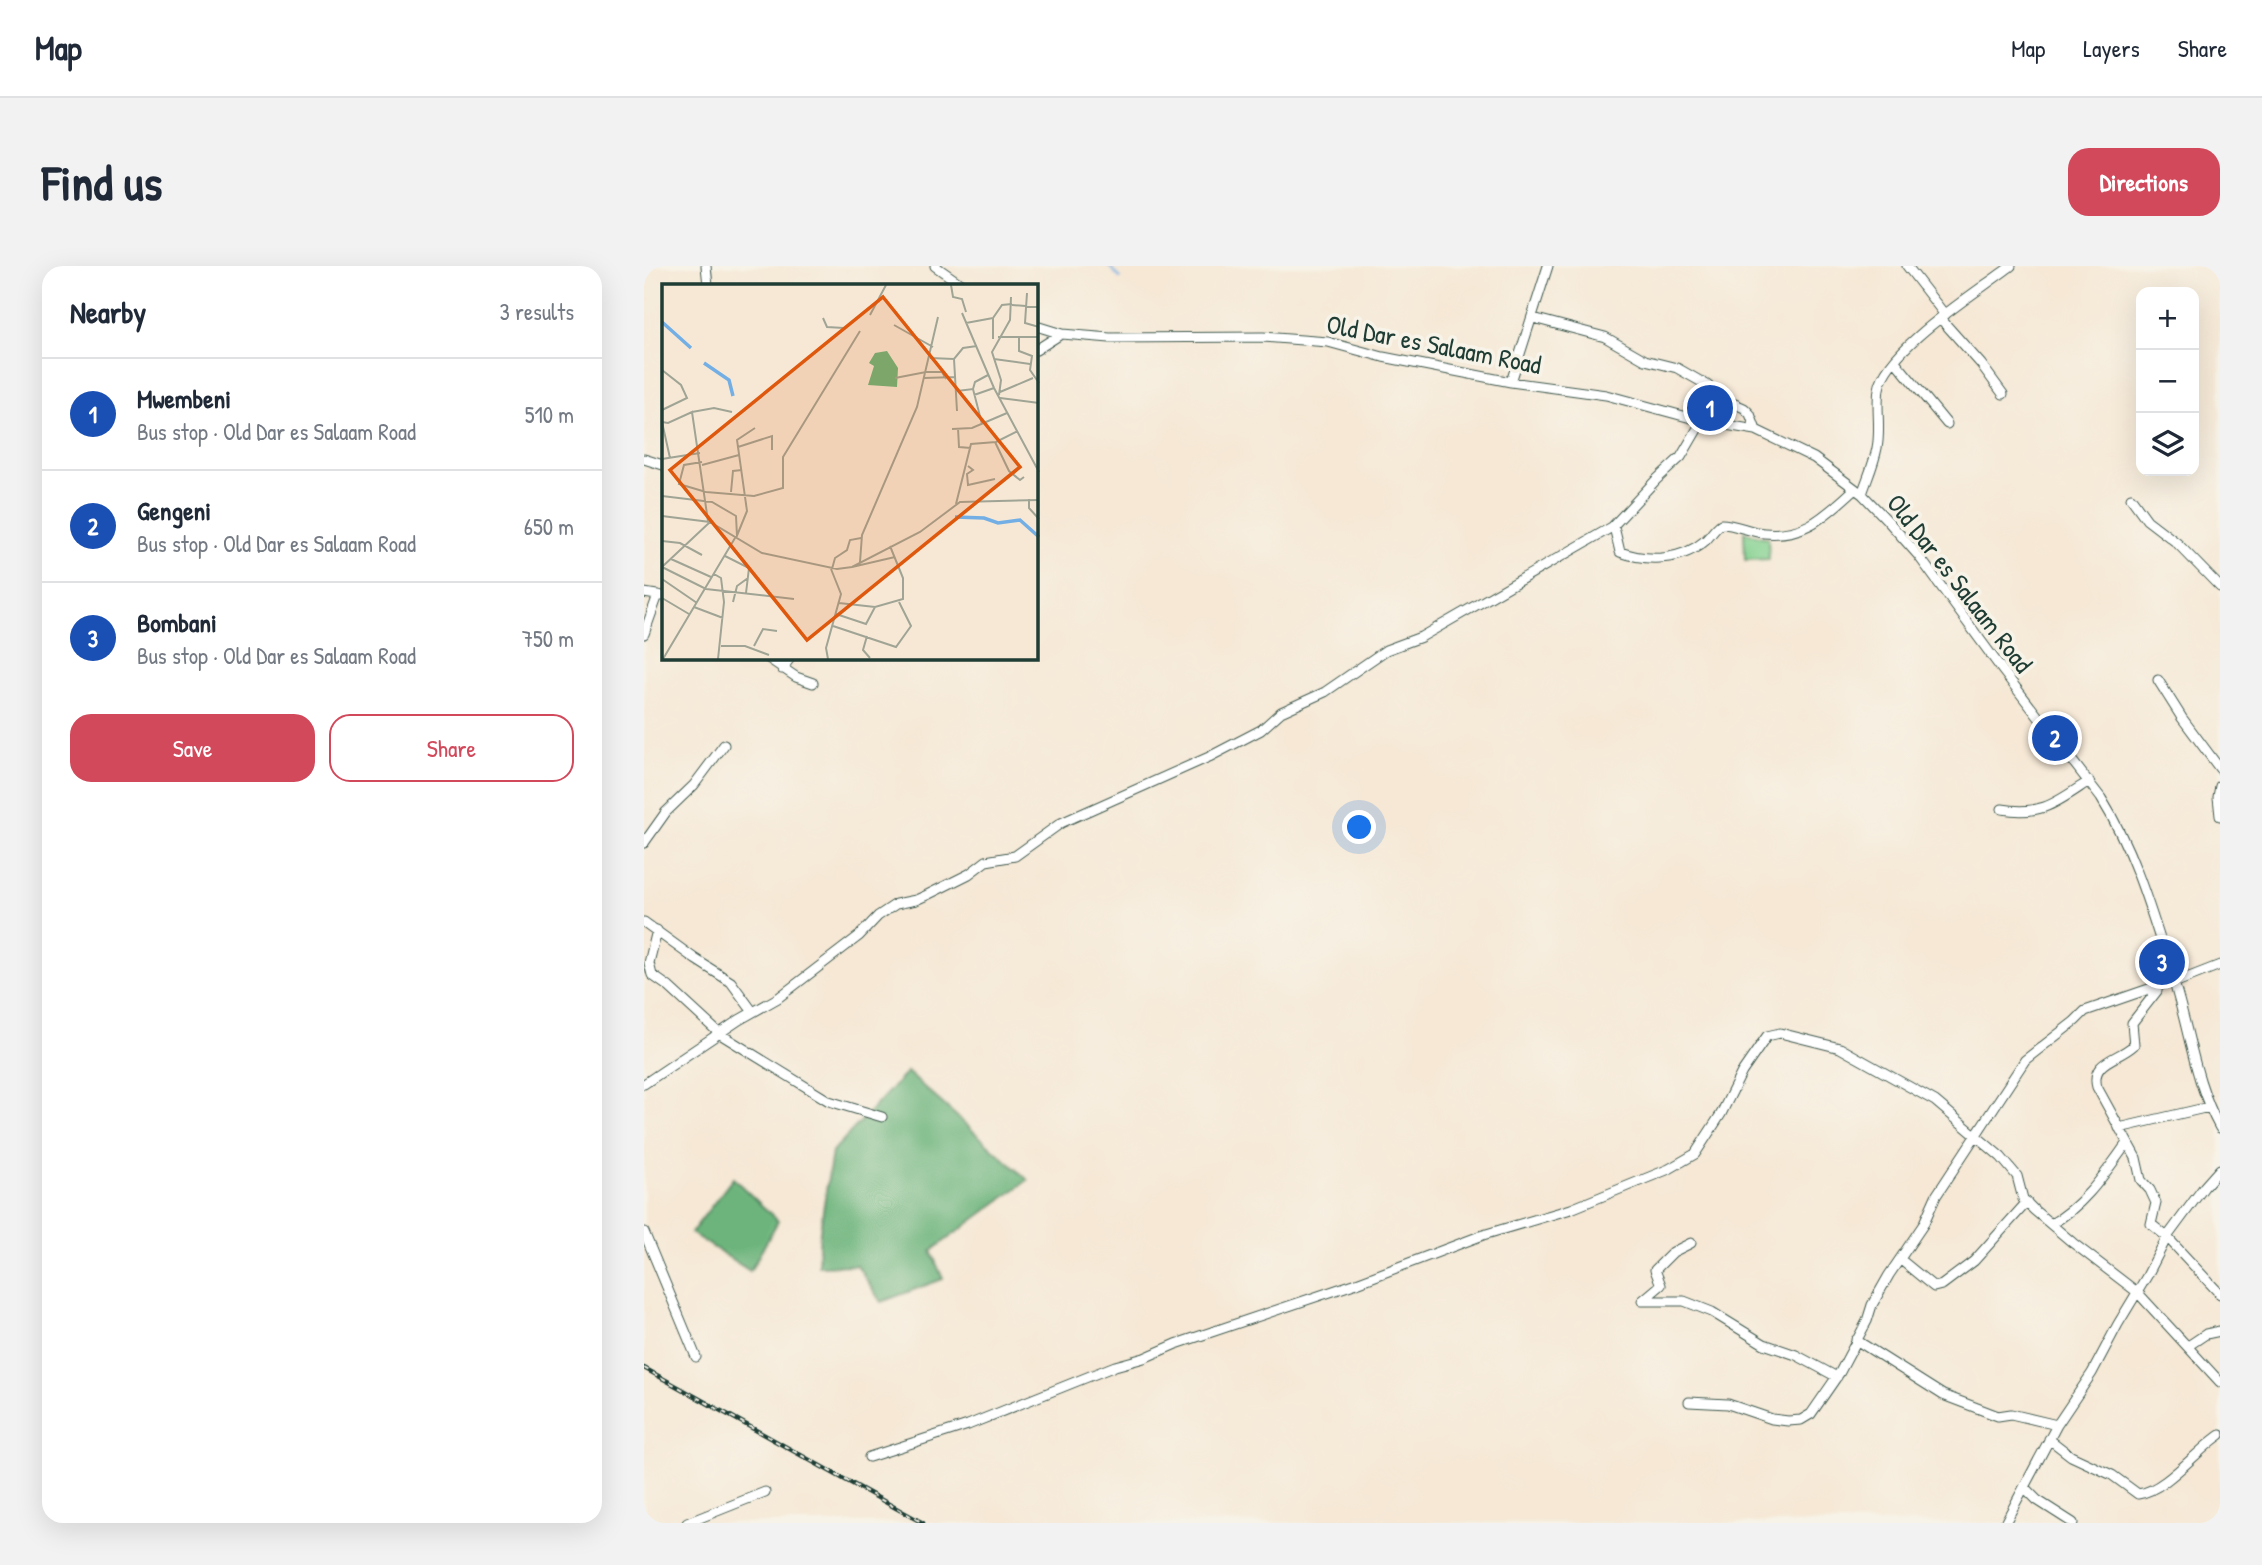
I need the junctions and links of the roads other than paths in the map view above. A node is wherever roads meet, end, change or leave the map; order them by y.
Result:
1 (706, 266) edge
2 (935, 266) edge
3 (1548, 266) edge
4 (1907, 266) edge
5 (1992, 266) edge
6 (2011, 266) edge
7 (2000, 275) junction
8 (708, 284) edge
9 (961, 284) edge
10 (1943, 317) junction
11 (1533, 318) junction
12 (1038, 327) edge
13 (1062, 334) junction
14 (1038, 349) edge
15 (1895, 361) junction
16 (1511, 382) junction
17 (2003, 394) dead end
18 (1702, 421) junction
19 (1947, 424) dead end
20 (1756, 430) junction
21 (644, 459) edge
22 (662, 465) edge
23 (1858, 492) junction
24 (2132, 498) dead end
25 (1612, 527) junction
26 (2220, 587) edge
27 (644, 593) edge
28 (660, 596) edge
29 (644, 634) edge
30 (771, 660) edge
31 (789, 660) edge
32 (782, 669) junction
33 (2158, 680) dead end
34 (813, 683) dead end
35 (723, 745) dead end
36 (2220, 769) edge
37 (2089, 782) junction
38 (2220, 786) edge
39 (2002, 809) dead end
40 (2220, 816) edge
41 (645, 837) edge
42 (644, 922) edge
43 (657, 930) junction
44 (2220, 965) edge
45 (2173, 982) junction
46 (2158, 984) junction
47 (753, 1012) junction
48 (720, 1034) junction
49 (646, 1078) edge
50 (2208, 1107) junction
51 (882, 1117) dead end
52 (2119, 1128) junction
53 (2220, 1128) edge
54 (1976, 1137) junction
55 (2127, 1143) junction
56 (2220, 1169) edge
57 (2027, 1202) junction
58 (2051, 1224) junction
59 (644, 1232) edge
60 (2167, 1237) junction
61 (1691, 1243) dead end
62 (1900, 1260) junction
63 (2138, 1293) junction
64 (2220, 1294) edge
65 (2220, 1331) edge
66 (1856, 1340) junction
67 (2188, 1346) junction
68 (696, 1357) dead end
69 (1837, 1377) junction
70 (2220, 1382) edge
71 (1689, 1402) dead end
72 (2057, 1425) junction
73 (2220, 1434) edge
74 (2049, 1439) junction
75 (869, 1457) dead end
76 (2024, 1487) junction
77 (765, 1492) dead end
78 (687, 1523) edge
79 (2006, 1523) edge
80 (2073, 1523) edge

1 - 8 street
2 - 9 street
3 - 11 street
4 - 10 street
5 - 7 street
6 - 7 street
7 - 10 street
10 - 15 street
10 - 17 street
11 - 16 street
11 - 20 street
12 - 13 street, Old Dar es Salaam Road
13 - 14 street
13 - 16 street, Old Dar es Salaam Road
15 - 19 street
15 - 23 street
16 - 18 street, Old Dar es Salaam Road
18 - 20 street, Old Dar es Salaam Road
18 - 25 street
20 - 23 street, Old Dar es Salaam Road
21 - 22 street
23 - 25 street
23 - 37 street, Old Dar es Salaam Road
24 - 26 street
25 - 47 street
27 - 28 street
28 - 29 street
30 - 32 street
31 - 32 street
32 - 34 street
33 - 36 street
35 - 41 street
37 - 39 street
37 - 45 street, Old Dar es Salaam Road
38 - 40 street
42 - 43 street
43 - 47 street
43 - 48 street
44 - 45 street
45 - 46 street
45 - 50 street, Old Dar es Salaam Road
46 - 52 street
46 - 54 street
47 - 48 street
48 - 49 street
48 - 51 street
50 - 52 street
50 - 53 street, Old Dar es Salaam Road
52 - 55 street
54 - 57 street
54 - 62 street
54 - 75 street
55 - 58 street
55 - 60 street
56 - 60 street
57 - 58 street
57 - 62 street
58 - 63 street
59 - 68 street
60 - 63 street
60 - 64 street
61 - 69 street
62 - 66 street
63 - 67 street
63 - 72 street
65 - 67 street
66 - 69 street
66 - 72 street
67 - 70 street
69 - 71 street
72 - 74 street
73 - 74 street
74 - 76 street
76 - 79 street
76 - 80 street
77 - 78 street

